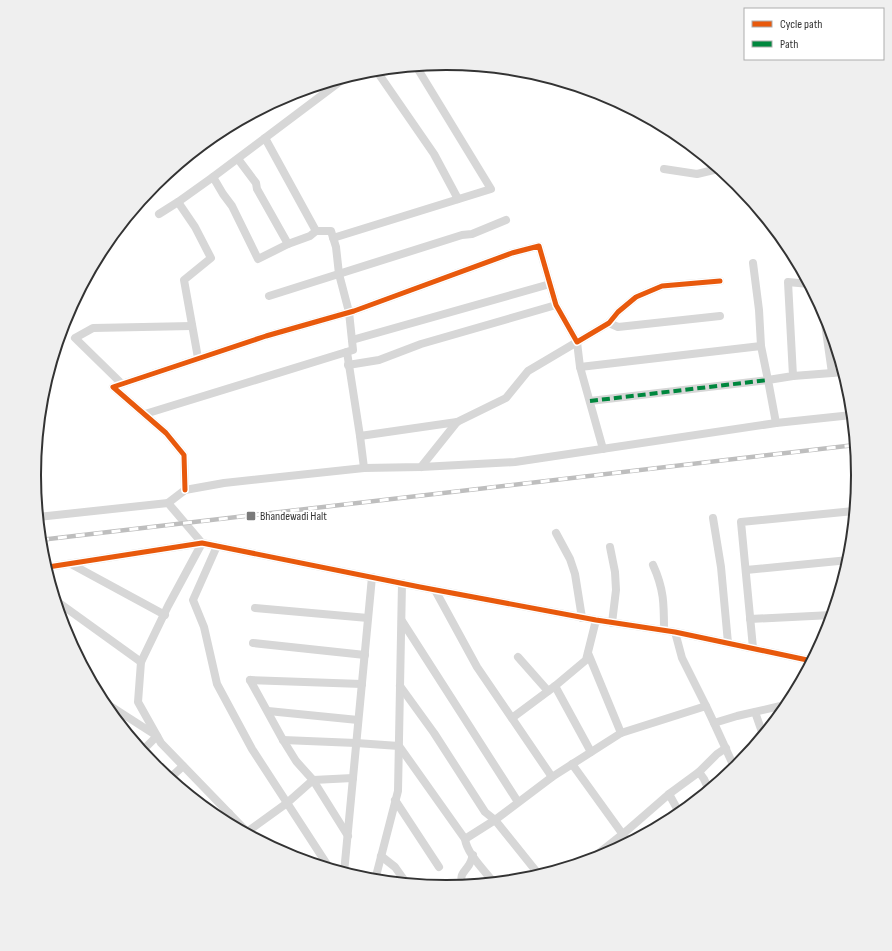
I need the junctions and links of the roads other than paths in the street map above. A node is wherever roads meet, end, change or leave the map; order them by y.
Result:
1 (419, 71) edge
2 (380, 76) edge
3 (334, 86) edge
4 (265, 138) junction
5 (238, 159) junction
6 (664, 169) dead end
7 (712, 170) edge
8 (213, 177) junction
9 (458, 199) junction
10 (178, 202) junction
11 (159, 214) dead end
12 (506, 220) dead end
13 (316, 231) junction
14 (333, 238) junction
15 (288, 244) junction
16 (753, 263) dead end
17 (340, 274) junction
18 (720, 281) dead end
19 (802, 283) edge
20 (550, 284) junction
21 (269, 296) dead end
22 (556, 305) junction
23 (349, 312) junction
24 (720, 316) dead end
25 (609, 323) junction
26 (192, 326) junction
27 (826, 336) edge
28 (352, 340) junction
29 (577, 342) junction
30 (761, 346) junction
31 (347, 352) junction
32 (198, 358) junction
33 (348, 365) junction
34 (580, 367) junction
35 (832, 373) junction
36 (837, 373) edge
37 (792, 376) junction
38 (768, 380) junction
39 (122, 384) junction
40 (590, 401) junction
41 (145, 414) junction
42 (847, 416) edge
43 (457, 422) junction
44 (776, 424) junction
45 (360, 436) junction
46 (603, 449) junction
47 (421, 467) junction
48 (364, 468) junction
49 (185, 490) junction
50 (168, 503) junction
51 (849, 511) edge
52 (43, 516) edge
53 (713, 518) dead end
54 (556, 533) dead end
55 (202, 543) junction
56 (217, 546) junction
57 (610, 547) dead end
58 (842, 561) edge
59 (71, 564) junction
60 (653, 565) dead end
61 (52, 567) edge
62 (746, 570) junction
63 (372, 577) junction
64 (402, 583) junction
65 (435, 590) junction
66 (62, 605) edge
67 (255, 608) dead end
68 (165, 615) junction
69 (826, 615) edge
70 (368, 618) junction
71 (582, 618) junction
72 (750, 619) junction
73 (401, 620) junction
74 (596, 620) junction
75 (612, 623) junction
76 (664, 630) junction
77 (675, 632) junction
78 (253, 643) dead end
79 (728, 643) junction
80 (753, 648) junction
81 (588, 653) junction
82 (365, 654) junction
83 (518, 657) dead end
84 (807, 660) edge
85 (141, 662) junction
86 (362, 684) junction
87 (400, 686) junction
88 (555, 686) junction
89 (548, 691) junction
90 (706, 706) junction
91 (779, 706) edge
92 (115, 709) edge
93 (268, 711) junction
94 (754, 712) junction
95 (512, 718) junction
96 (358, 720) junction
97 (714, 723) junction
98 (761, 730) edge
99 (621, 733) junction
100 (157, 736) junction
101 (283, 740) junction
102 (356, 742) junction
103 (399, 746) junction
104 (146, 747) edge
105 (726, 748) junction
106 (591, 752) junction
107 (732, 762) edge
108 (572, 764) junction
109 (184, 766) junction
110 (698, 772) junction
111 (174, 775) edge
112 (552, 777) junction
113 (353, 778) junction
114 (313, 780) junction
115 (707, 785) edge
116 (670, 794) junction
117 (395, 800) junction
118 (518, 802) junction
119 (287, 803) junction
120 (677, 808) edge
121 (229, 813) junction
122 (226, 815) edge
123 (495, 820) junction
124 (240, 824) edge
125 (253, 831) edge
126 (623, 834) junction
127 (348, 836) junction
128 (626, 838) edge
129 (465, 839) junction
130 (604, 849) edge
131 (473, 855) junction
132 (381, 856) junction
133 (325, 862) edge
134 (439, 867) dead end
135 (345, 868) edge
136 (536, 871) edge
137 (376, 874) edge
138 (403, 878) edge
139 (490, 878) edge
140 (461, 880) edge

1 - 9 street
2 - 9 street
3 - 4 street
4 - 5 street
4 - 13 street
5 - 8 street
5 - 15 street
6 - 7 street
8 - 10 street
8 - 15 street
9 - 14 street
10 - 11 street
10 - 26 street
12 - 17 street
13 - 14 street
13 - 15 street
14 - 17 street
16 - 30 street
17 - 21 street
17 - 23 street
18 - 25 street
19 - 37 street
20 - 22 street
20 - 23 street
20 - 28 street
22 - 29 street
22 - 33 street
23 - 28 street
23 - 32 street
24 - 25 street
25 - 29 street
26 - 32 street
26 - 39 street
27 - 35 street
28 - 31 street
29 - 34 street
29 - 43 street
30 - 34 street
30 - 38 street
31 - 33 street
31 - 41 street
32 - 39 street
33 - 45 street
34 - 40 street
35 - 36 street
35 - 37 street
37 - 38 street
38 - 40 street
38 - 44 street
39 - 41 street
40 - 46 street
41 - 49 street
42 - 44 street
43 - 45 street
43 - 47 street
44 - 46 street
45 - 48 street
46 - 47 street
47 - 48 street
48 - 49 street
49 - 50 street
50 - 52 street
50 - 55 street
51 - 62 street
53 - 79 street
54 - 71 street
55 - 56 street
55 - 59 street
55 - 68 street
56 - 63 street
56 - 119 street
57 - 75 street
58 - 62 street
59 - 61 street
59 - 68 street
60 - 76 street
62 - 72 street
63 - 64 street
63 - 70 street
64 - 65 street
64 - 73 street
65 - 71 street
65 - 95 street
66 - 85 street
67 - 70 street
68 - 85 street
69 - 72 street
70 - 82 street
71 - 74 street
72 - 80 street
73 - 87 street
73 - 118 street
74 - 75 street
74 - 81 street
75 - 76 street
76 - 77 street
77 - 79 street
77 - 90 street
78 - 82 street
79 - 80 street
80 - 84 street
81 - 88 street
81 - 99 street
82 - 86 street
83 - 89 street
85 - 100 street
86 - 93 street
86 - 96 street
87 - 103 street
87 - 123 street
88 - 89 street
88 - 106 street
89 - 95 street
90 - 97 street
90 - 99 street
91 - 94 street
92 - 100 street
93 - 96 street
93 - 101 street
94 - 97 street
94 - 98 street
95 - 112 street
96 - 102 street
97 - 105 street
99 - 106 street
100 - 104 street
100 - 109 street
101 - 102 street
101 - 114 street
102 - 103 street
102 - 113 street
103 - 117 street
103 - 129 street
105 - 107 street
105 - 110 street
106 - 108 street
108 - 112 street
108 - 126 street
109 - 111 street
109 - 121 street
110 - 115 street
110 - 116 street
112 - 118 street
113 - 114 street
113 - 127 street
114 - 119 street
114 - 127 street
116 - 120 street
116 - 126 street
117 - 132 street
117 - 134 street
118 - 123 street
119 - 125 street
119 - 133 street
121 - 122 street
121 - 124 street
123 - 129 street
123 - 136 street
126 - 128 street
126 - 130 street
127 - 135 street
129 - 131 street
131 - 139 street
131 - 140 street
132 - 137 street
132 - 138 street

